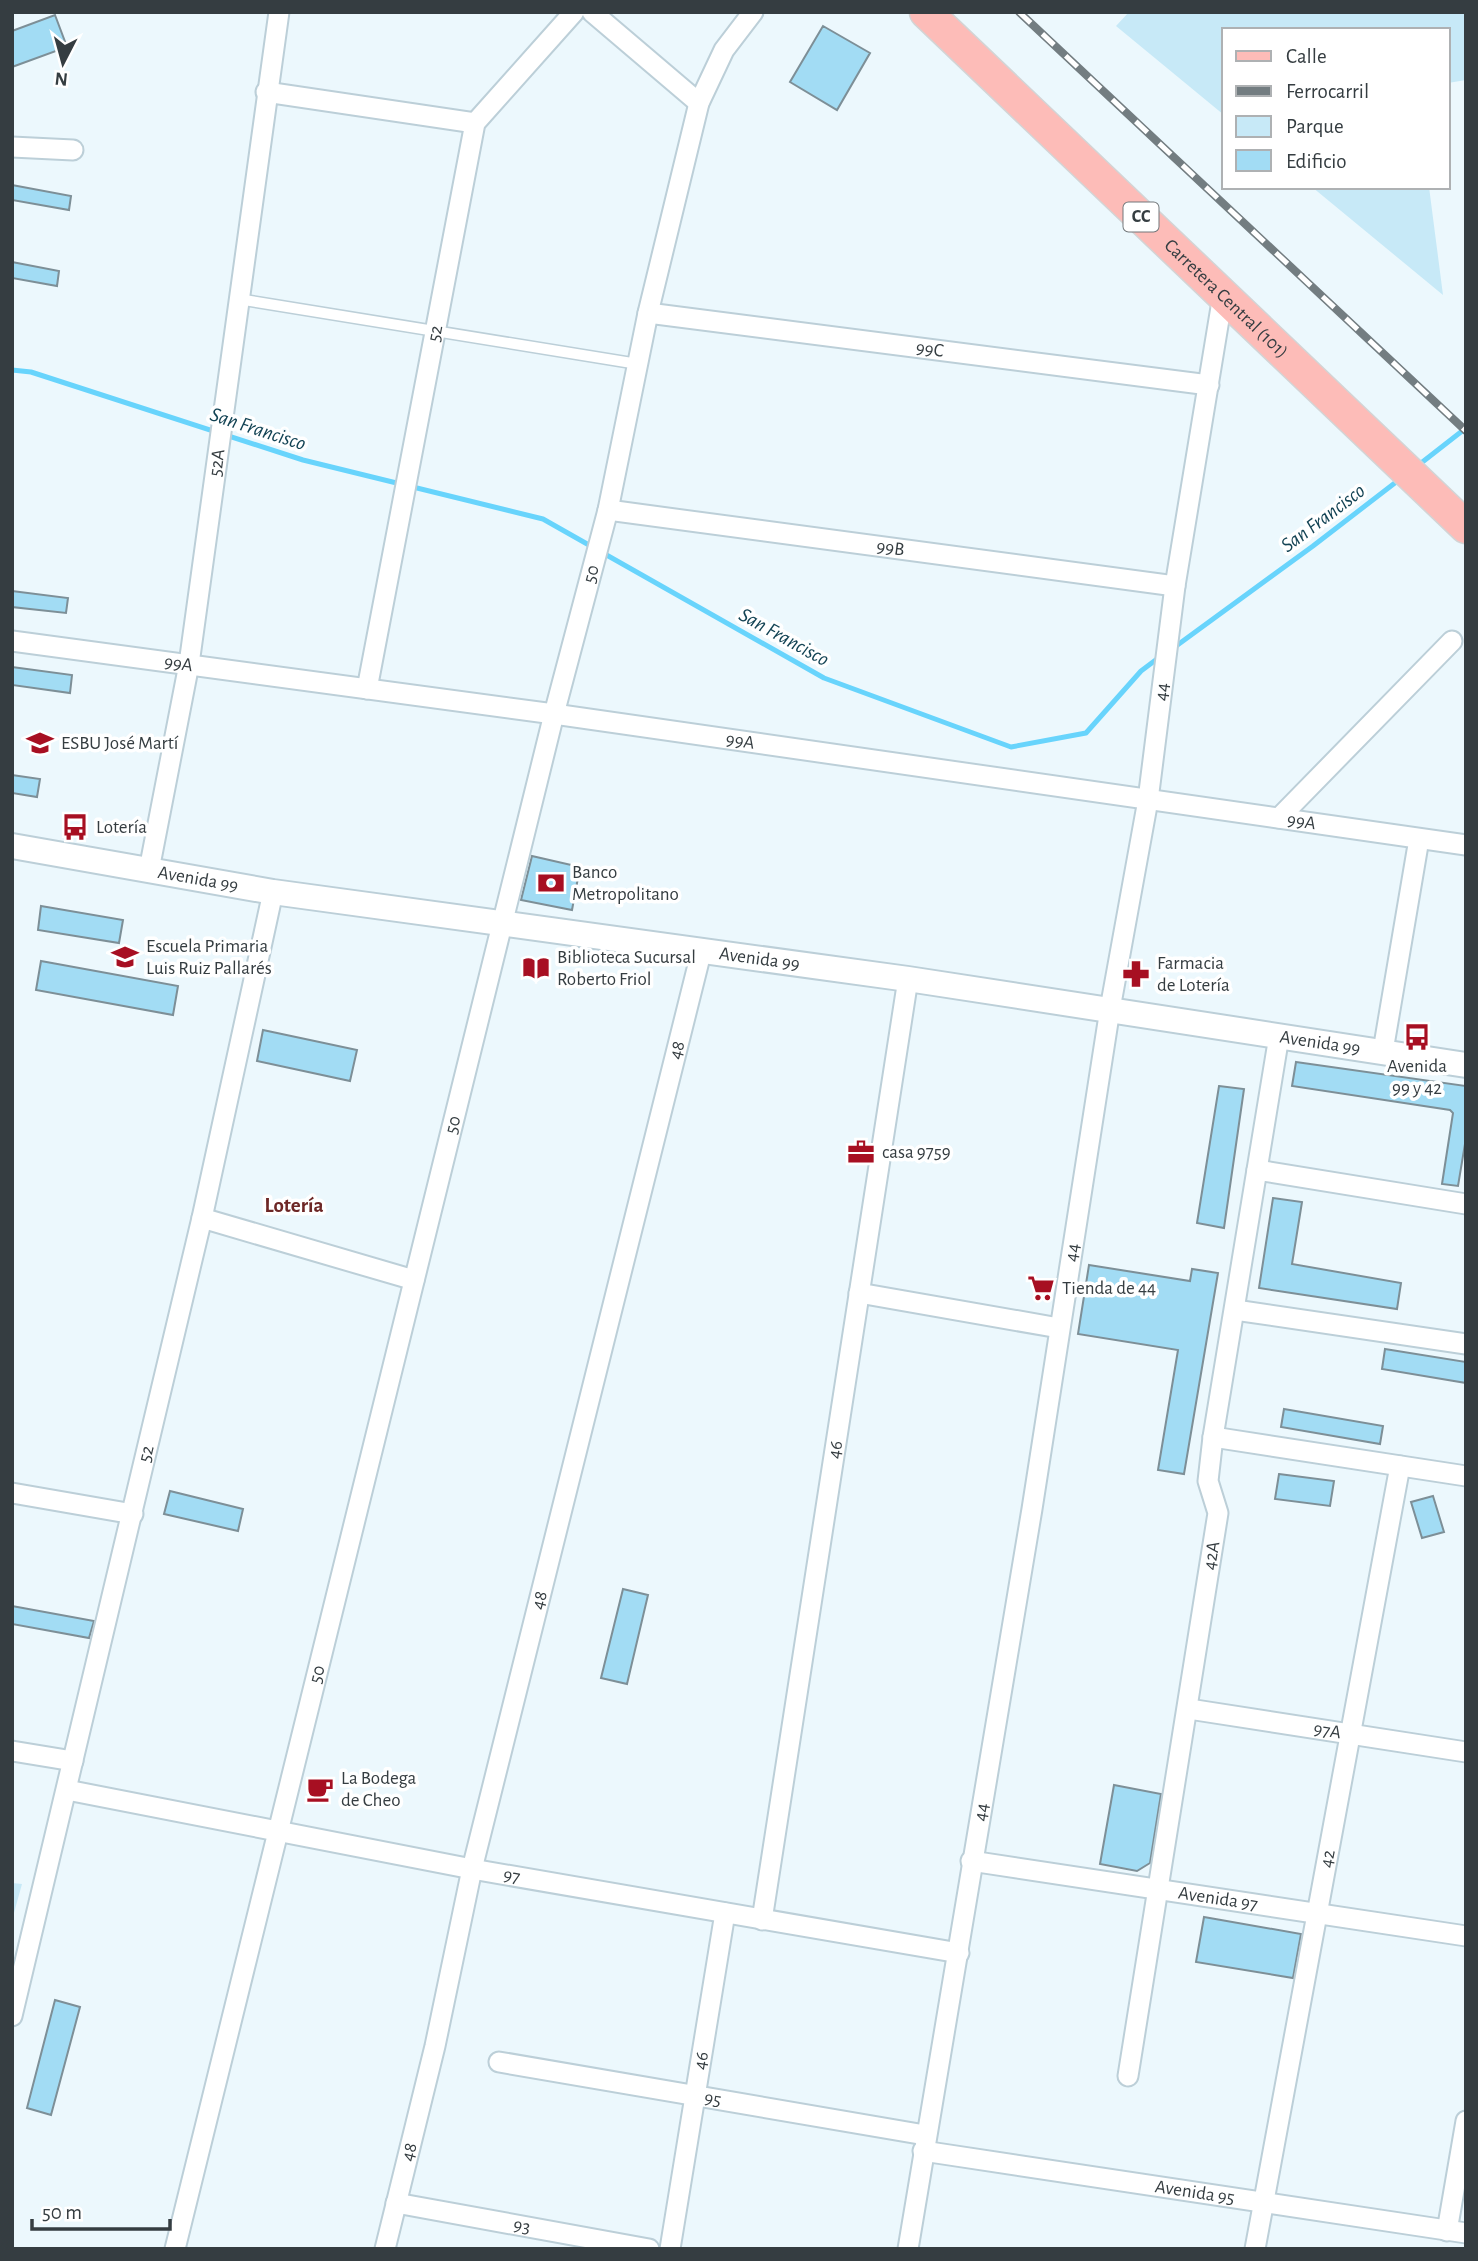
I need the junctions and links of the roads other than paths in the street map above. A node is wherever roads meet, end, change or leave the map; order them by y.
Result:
1 (279, 12) edge
2 (574, 12) edge
3 (592, 12) edge
4 (753, 12) edge
5 (926, 12) edge
6 (266, 93) junction
7 (699, 103) junction
8 (475, 123) junction
9 (12, 147) edge
10 (73, 150) dead end
11 (1223, 295) junction
12 (238, 299) junction
13 (648, 313) junction
14 (435, 330) junction
15 (638, 364) junction
16 (1209, 385) junction
17 (608, 510) junction
18 (1466, 527) edge
19 (1175, 586) junction
20 (12, 641) edge
21 (1452, 641) dead end
22 (189, 664) junction
23 (367, 689) junction
24 (554, 714) junction
25 (1148, 800) junction
26 (1279, 818) junction
27 (1419, 839) junction
28 (1466, 845) edge
29 (12, 846) edge
30 (149, 870) junction
31 (273, 892) junction
32 (504, 923) junction
33 (701, 953) junction
34 (908, 979) junction
35 (1110, 1009) junction
36 (1279, 1035) junction
37 (1383, 1051) junction
38 (1466, 1065) edge
39 (1257, 1170) junction
40 (1466, 1204) edge
41 (202, 1218) junction
42 (414, 1279) junction
43 (859, 1293) junction
44 (1235, 1310) junction
45 (1059, 1328) junction
46 (1466, 1344) edge
47 (1213, 1437) junction
48 (1399, 1466) junction
49 (1466, 1476) edge
50 (12, 1493) edge
51 (133, 1514) junction
52 (1189, 1709) junction
53 (1350, 1734) junction
54 (12, 1751) edge
55 (1466, 1752) edge
56 (73, 1761) junction
57 (67, 1790) junction
58 (277, 1833) junction
59 (971, 1861) junction
60 (472, 1869) junction
61 (1158, 1890) junction
62 (725, 1913) junction
63 (1317, 1915) junction
64 (762, 1920) junction
65 (1466, 1936) edge
66 (959, 1953) junction
67 (12, 2016) edge
68 (499, 2062) dead end
69 (1128, 2076) dead end
70 (696, 2095) junction
71 (1466, 2121) edge
72 (924, 2143) junction
73 (1263, 2202) junction
74 (396, 2203) junction
75 (1457, 2232) edge
76 (175, 2249) edge
77 (385, 2249) edge
78 (649, 2249) edge
79 (670, 2249) edge
80 (908, 2249) edge
81 (1255, 2249) edge

1 - 6 street, 52A
2 - 8 street
3 - 7 street
4 - 7 street, 50
5 - 11 main road, Carretera Central (101) / CC
6 - 8 street
6 - 12 street, 52A
7 - 13 street, 50
8 - 14 street, 52
9 - 10 street
11 - 16 street, 44
11 - 18 main road, Carretera Central (101) / CC
12 - 14 lane
12 - 22 street, 52A
13 - 15 street, 50
13 - 16 street, 99C
14 - 15 lane
14 - 23 street, 52
15 - 17 street, 50
16 - 19 street, 44
17 - 19 street, 99B
17 - 24 street, 50
19 - 25 street, 44
20 - 22 street, 99A
21 - 26 street
22 - 23 street, 99A
22 - 30 street, 52A
23 - 24 street, 99A
24 - 25 street, 99A
24 - 32 street, 50
25 - 26 street, 99A
25 - 35 street, 44
26 - 27 street, 99A
27 - 28 street, 99A
27 - 37 street
29 - 30 street, Avenida 99
30 - 31 street, Avenida 99
31 - 32 street, Avenida 99
31 - 41 street, 52
32 - 33 street, Avenida 99
32 - 42 street, 50
33 - 34 street, Avenida 99
33 - 60 street, 48
34 - 35 street, Avenida 99
34 - 43 street, 46
35 - 36 street, Avenida 99
35 - 45 street, 44
36 - 37 street, Avenida 99
36 - 39 street, 42A
37 - 38 street, Avenida 99
39 - 40 street
39 - 44 street, 42A
41 - 42 street
41 - 51 street, 52
42 - 58 street, 50
43 - 45 street
43 - 64 street, 46
44 - 46 street
44 - 47 street, 42A
45 - 59 street, 44
47 - 48 street
47 - 52 street, 42A
48 - 49 street
48 - 53 street, 42
50 - 51 street
51 - 56 street, 52
52 - 53 street, 97A
52 - 61 street, 42A
53 - 55 street, 97A
53 - 63 street, 42
54 - 56 street
56 - 57 street, 52
57 - 58 street, 97
57 - 67 street, 52
58 - 60 street, 97
58 - 76 street, 50
59 - 61 street, Avenida 97
59 - 66 street, 44
60 - 62 street, 97
60 - 74 street, 48
61 - 63 street, Avenida 97
61 - 69 street, 42A
62 - 64 street, 97
62 - 70 street, 46
63 - 65 street, Avenida 97
63 - 73 street, 42
64 - 66 street, 97
66 - 72 street, 44
68 - 70 street, 95
70 - 72 street, 95
70 - 79 street, 46
71 - 75 street
72 - 73 street, Avenida 95
72 - 80 street, 44
73 - 75 street, Avenida 95
73 - 81 street, 42
74 - 77 street, 48
74 - 78 street, 93

